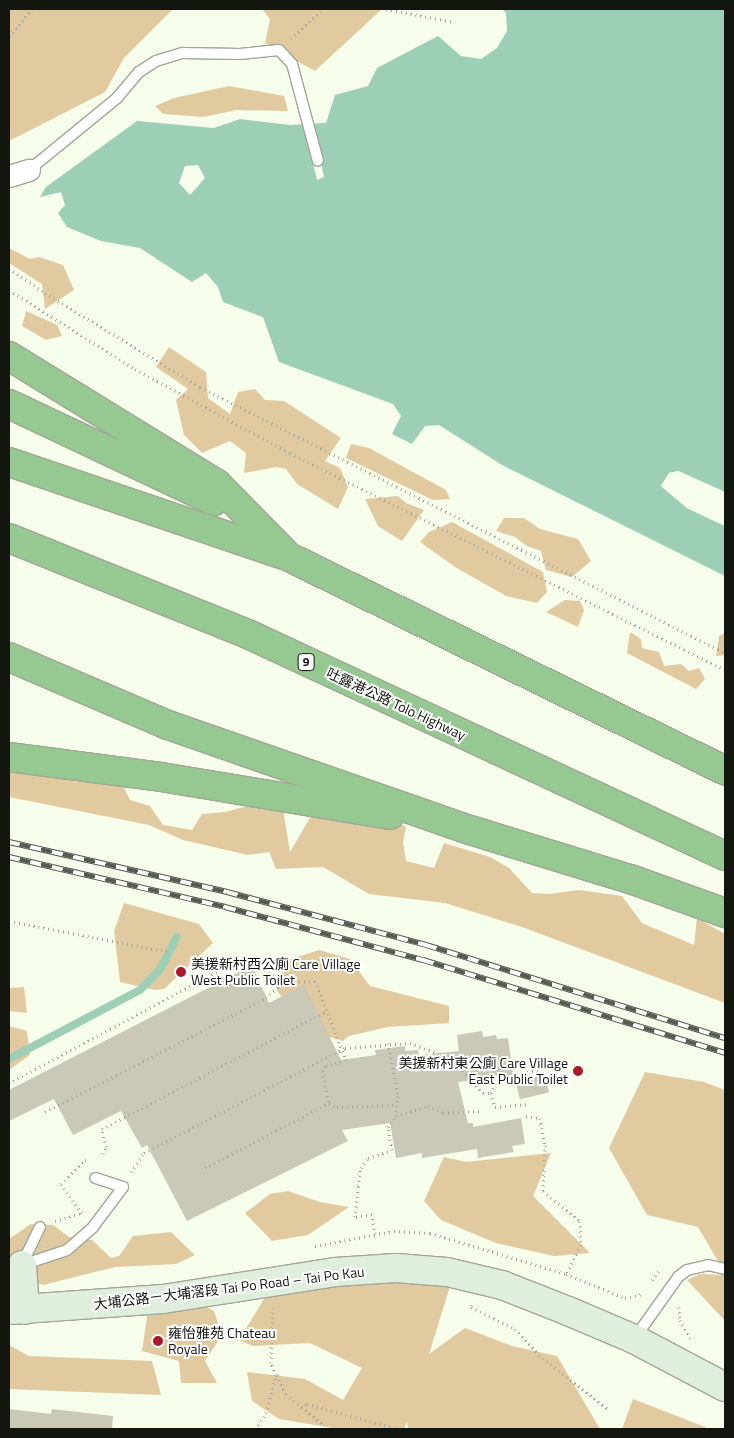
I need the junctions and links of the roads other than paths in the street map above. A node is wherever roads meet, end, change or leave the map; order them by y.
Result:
1 (318, 161) dead end
2 (29, 170) joint
3 (9, 176) edge
4 (9, 356) edge
5 (9, 404) edge
6 (9, 462) edge
7 (252, 518) junction
8 (9, 538) edge
9 (288, 556) junction
10 (9, 657) edge
11 (9, 757) edge
12 (725, 771) edge
13 (470, 830) junction
14 (725, 856) edge
15 (725, 912) edge
16 (95, 1178) dead end
17 (40, 1227) dead end
18 (15, 1264) edge
19 (725, 1269) edge
20 (17, 1310) edge
21 (634, 1340) junction
22 (725, 1387) edge

1 - 2 lane
2 - 3 street
4 - 7 highway
5 - 7 highway
6 - 9 highway
7 - 9 highway
8 - 14 highway, 吐露港公路 Tolo Highway / 9
9 - 12 highway
10 - 13 highway
11 - 13 highway
13 - 15 highway
16 - 18 lane
17 - 18 lane
18 - 20 main road
19 - 21 lane
20 - 21 main road, 大埔公路－大埔滘段 Tai Po Road – Tai Po Kau
21 - 22 main road, 大埔公路－大埔滘段 Tai Po Road – Tai Po Kau

